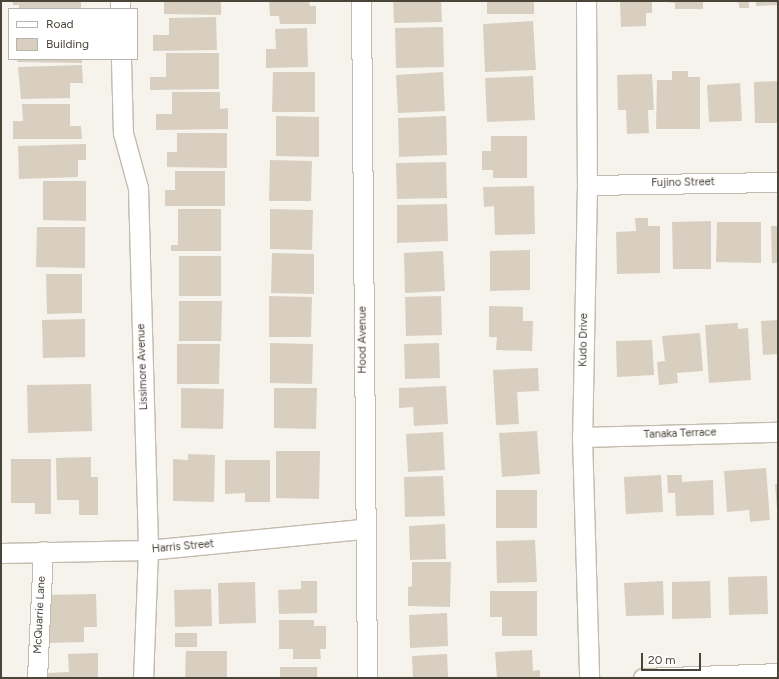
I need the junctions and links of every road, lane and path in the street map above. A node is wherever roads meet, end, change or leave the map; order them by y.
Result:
1 (361, 1) edge
2 (586, 1) edge
3 (121, 60) edge
4 (778, 182) edge
5 (587, 185) junction
6 (778, 432) edge
7 (582, 437) junction
8 (364, 529) junction
9 (148, 550) junction
10 (43, 551) junction
11 (1, 553) edge
12 (778, 673) edge
13 (37, 678) edge
14 (143, 678) edge
15 (367, 678) edge
16 (589, 678) edge
17 (642, 678) edge

1 - 8 street, Hood Avenue
2 - 5 street, Kudo Drive
3 - 9 street, Lissimore Avenue
4 - 5 street, Fujino Street
5 - 7 street, Kudo Drive
6 - 7 street, Tanaka Terrace
7 - 16 street, Kudo Drive
8 - 9 street, Harris Street
8 - 15 street, Hood Avenue
9 - 10 street, Harris Street
9 - 14 street, Lissimore Avenue
10 - 11 street, Harris Street
10 - 13 street, McQuarrie Lane
12 - 17 street

